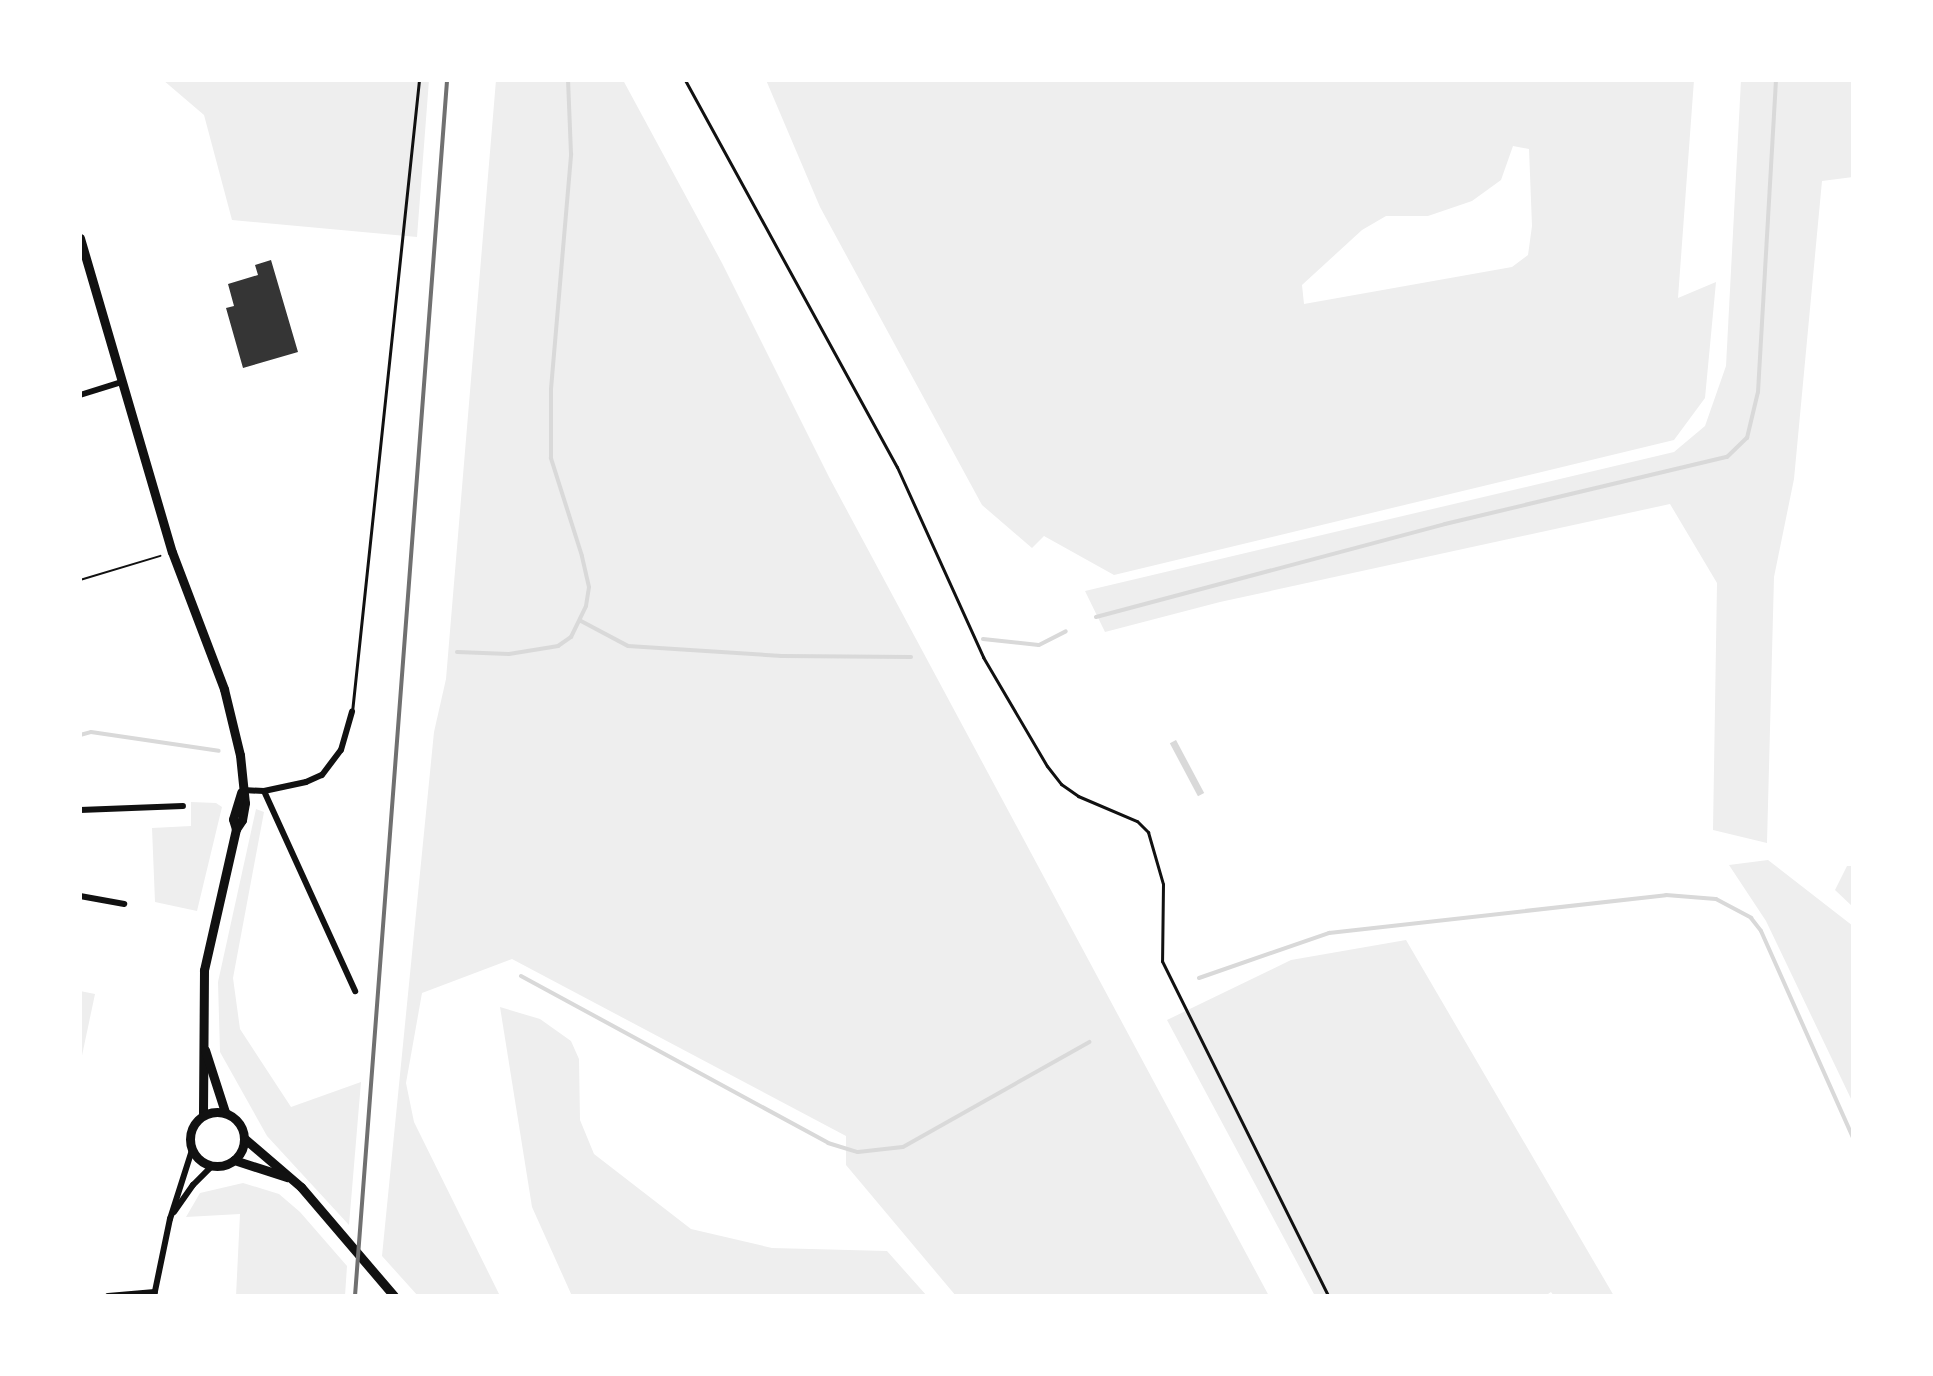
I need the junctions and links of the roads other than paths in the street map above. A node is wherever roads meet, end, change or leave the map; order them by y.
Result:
1 (419, 80) edge
2 (685, 80) edge
3 (80, 238) edge
4 (122, 382) junction
5 (80, 395) edge
6 (352, 712) joint
7 (241, 791) junction
8 (264, 791) junction
9 (183, 806) dead end
10 (80, 810) edge
11 (80, 896) edge
12 (124, 904) dead end
13 (355, 991) dead end
14 (202, 1039) junction
15 (225, 1112) junction
16 (203, 1115) junction
17 (245, 1139) junction
18 (192, 1150) junction
19 (234, 1160) junction
20 (212, 1166) junction
21 (290, 1178) junction
22 (170, 1219) junction
23 (392, 1293) edge
24 (155, 1294) edge
25 (108, 1296) edge
26 (1328, 1296) edge

1 - 6 lane
2 - 26 lane
3 - 4 main road
4 - 5 street
4 - 7 main road
6 - 8 street
7 - 8 street
7 - 14 main road
8 - 13 street
9 - 10 street
11 - 12 street
14 - 15 main road
14 - 16 main road
15 - 16 main road
15 - 17 main road
16 - 18 main road
17 - 19 main road
17 - 21 main road
18 - 20 main road
18 - 22 street
19 - 20 main road
19 - 21 main road
20 - 22 street
21 - 23 main road
22 - 24 street
24 - 25 street

